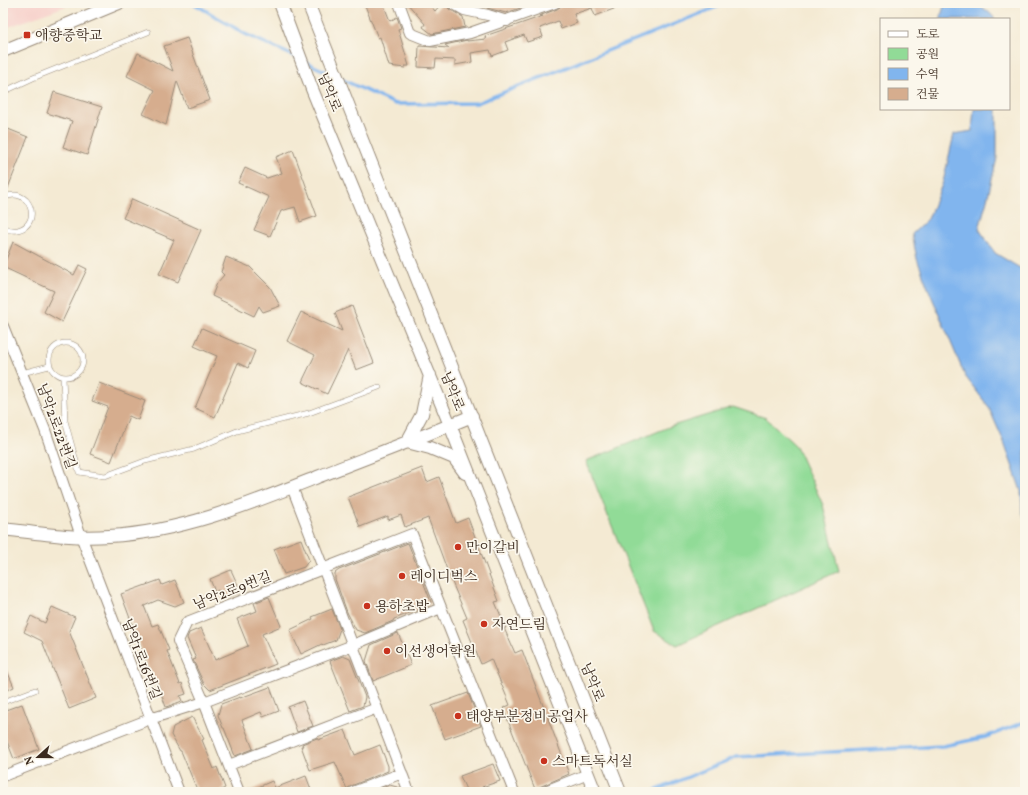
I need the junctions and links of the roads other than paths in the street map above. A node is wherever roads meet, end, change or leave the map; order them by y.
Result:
1 (280, 3) edge
2 (308, 3) edge
3 (399, 3) edge
4 (452, 3) edge
5 (555, 3) edge
6 (116, 4) edge
7 (507, 21) junction
8 (148, 32) dead end
9 (3, 52) edge
10 (3, 92) edge
11 (3, 198) edge
12 (4, 229) edge
13 (3, 326) edge
14 (49, 366) junction
15 (22, 374) junction
16 (430, 375) junction
17 (63, 378) junction
18 (379, 387) dead end
19 (472, 416) junction
20 (450, 425) junction
21 (408, 442) junction
22 (474, 484) junction
23 (292, 487) junction
24 (3, 529) edge
25 (80, 536) junction
26 (324, 570) junction
27 (442, 608) junction
28 (353, 645) junction
29 (35, 690) dead end
30 (3, 702) edge
31 (204, 702) junction
32 (377, 708) junction
33 (150, 719) junction
34 (229, 765) junction
35 (402, 773) junction
36 (3, 776) edge
37 (592, 783) edge
38 (179, 792) edge
39 (239, 792) edge
40 (353, 792) edge
41 (409, 792) edge
42 (514, 792) edge
43 (543, 792) edge
44 (620, 792) edge

1 - 16 street, 남악로
2 - 19 street, 남악로
3 - 7 street
4 - 7 street
5 - 7 street
6 - 9 street
8 - 10 lane
11 - 12 lane
13 - 15 street, 남악2로22번길
14 - 15 lane
14 - 17 lane
14 - 17 lane
15 - 25 street, 남악2로22번길
16 - 20 street, 남악로
16 - 21 street
17 - 18 lane
19 - 20 street
19 - 44 street, 남악로
20 - 21 street
20 - 22 street, 남악로
21 - 22 street
21 - 23 street
22 - 37 street, 남악로
23 - 25 street
23 - 26 street
24 - 25 street
25 - 33 street, 남악1로16번길
26 - 27 street, 남악2로9번길
26 - 28 street
26 - 31 street, 남악2로9번길
27 - 28 street
27 - 42 street, 남악2로9번길
28 - 31 street
28 - 32 street
29 - 30 lane
31 - 33 street
31 - 34 street, 남악2로9번길
32 - 34 street
32 - 35 street
33 - 36 street
33 - 38 street, 남악1로16번길
34 - 39 street, 남악2로9번길
35 - 40 street
35 - 41 street
37 - 43 street

